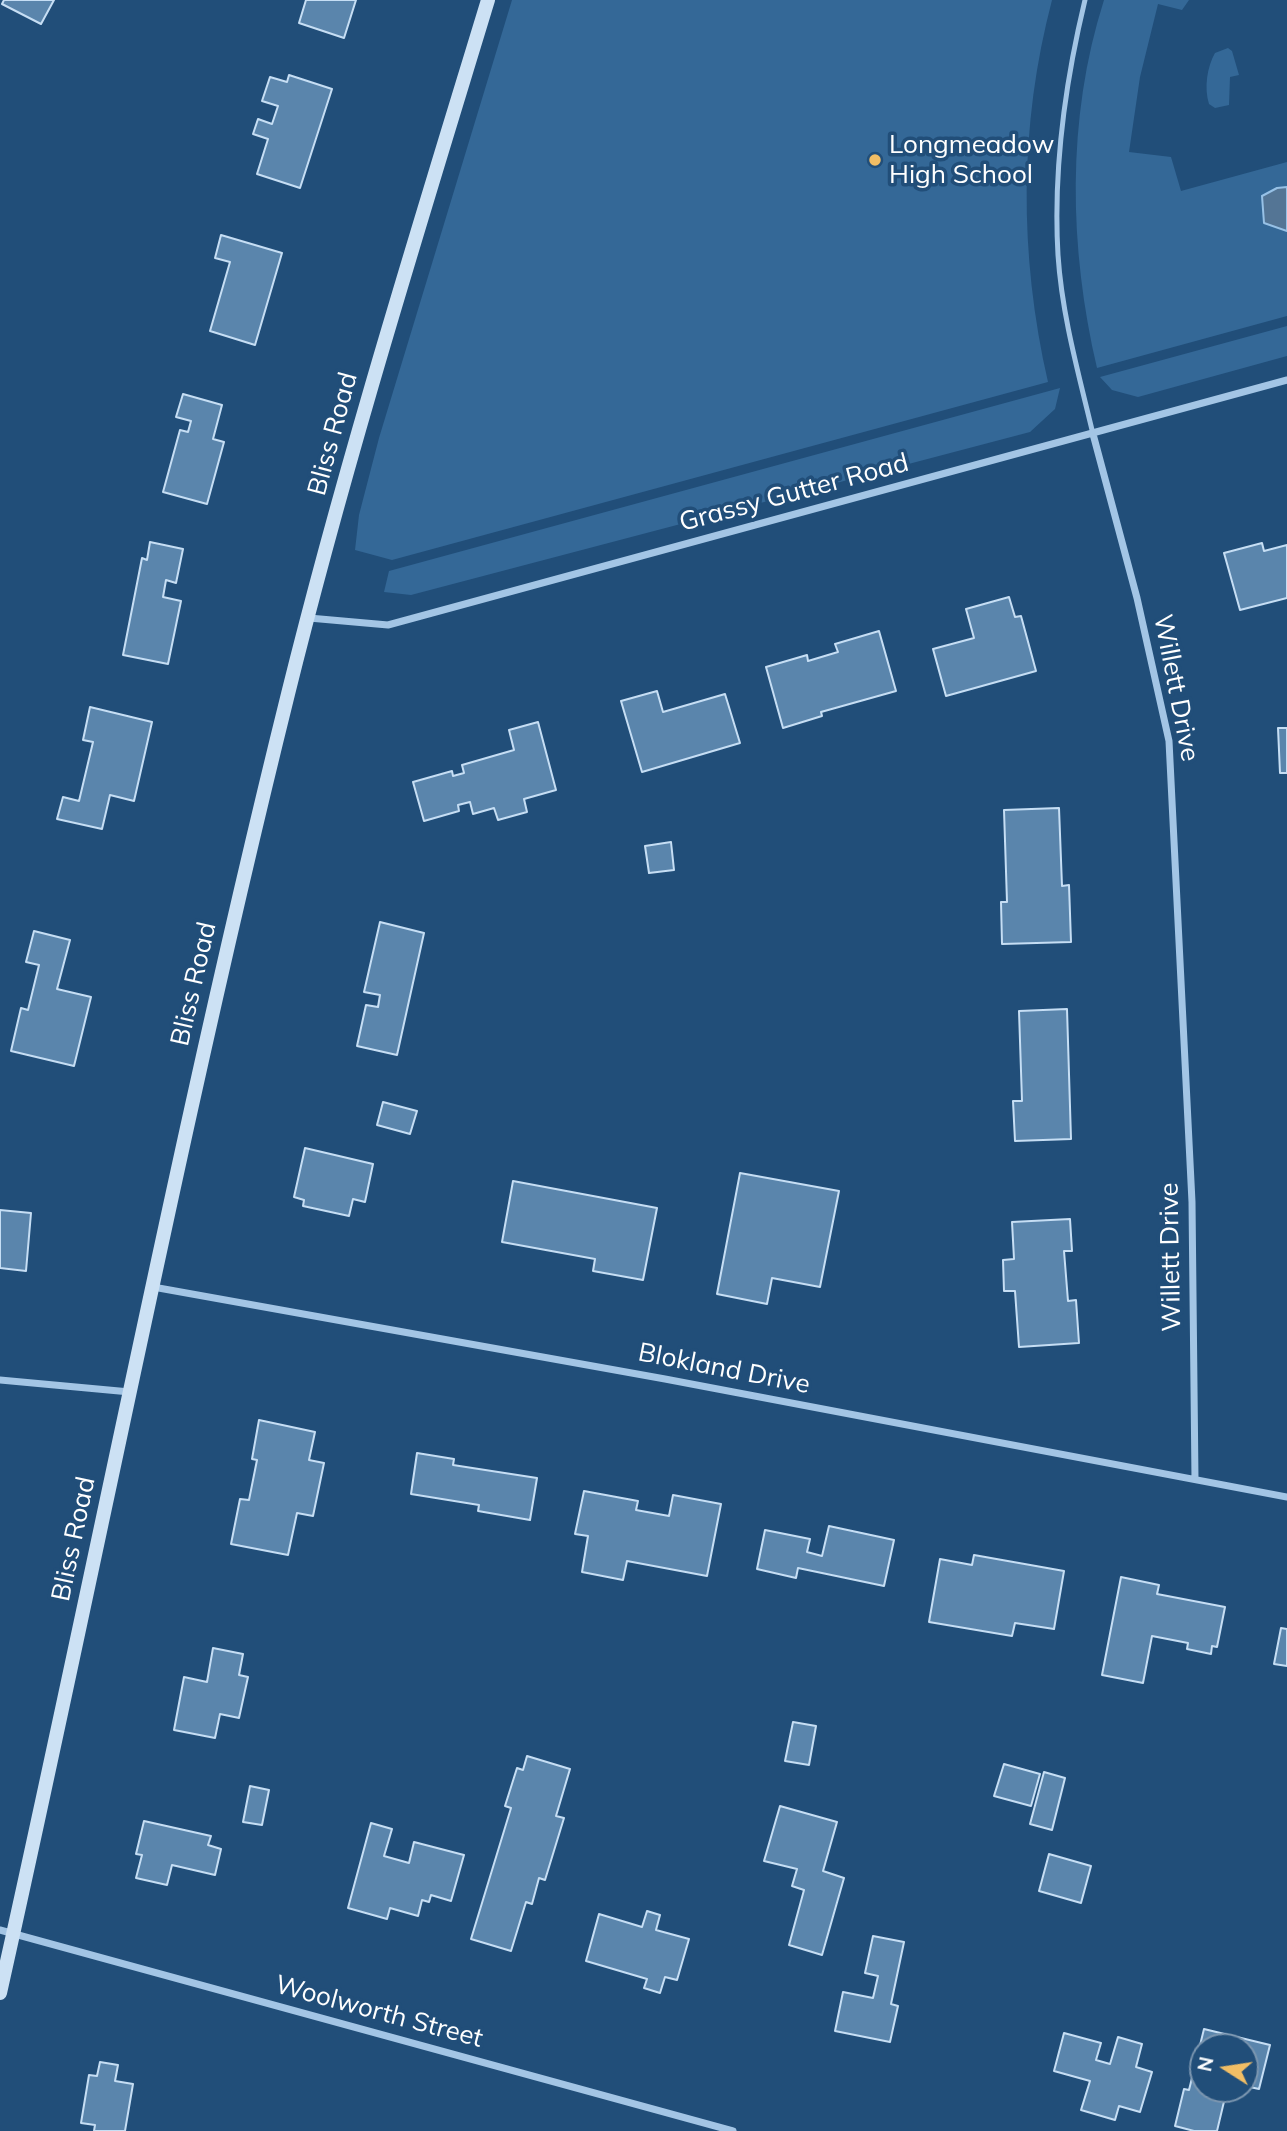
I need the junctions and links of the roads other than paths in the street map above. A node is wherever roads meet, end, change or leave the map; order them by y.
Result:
1 (488, 0) edge
2 (1085, 0) edge
3 (1287, 380) edge
4 (1093, 434) junction
5 (309, 618) junction
6 (153, 1287) junction
7 (0, 1380) edge
8 (131, 1392) junction
9 (1195, 1479) junction
10 (1287, 1497) edge
11 (7, 1932) edge
12 (0, 1993) edge
13 (733, 2131) edge

1 - 5 main road, Bliss Road
2 - 4 lane, Willett Drive
3 - 4 street, Grassy Gutter Road
4 - 5 street, Grassy Gutter Road
4 - 9 street, Willett Drive
5 - 6 main road, Bliss Road
6 - 8 main road, Bliss Road
6 - 9 street, Blokland Drive
7 - 8 street
8 - 11 main road, Bliss Road
9 - 10 street, Blokland Drive
11 - 12 main road, Bliss Road
11 - 13 street, Woolworth Street

